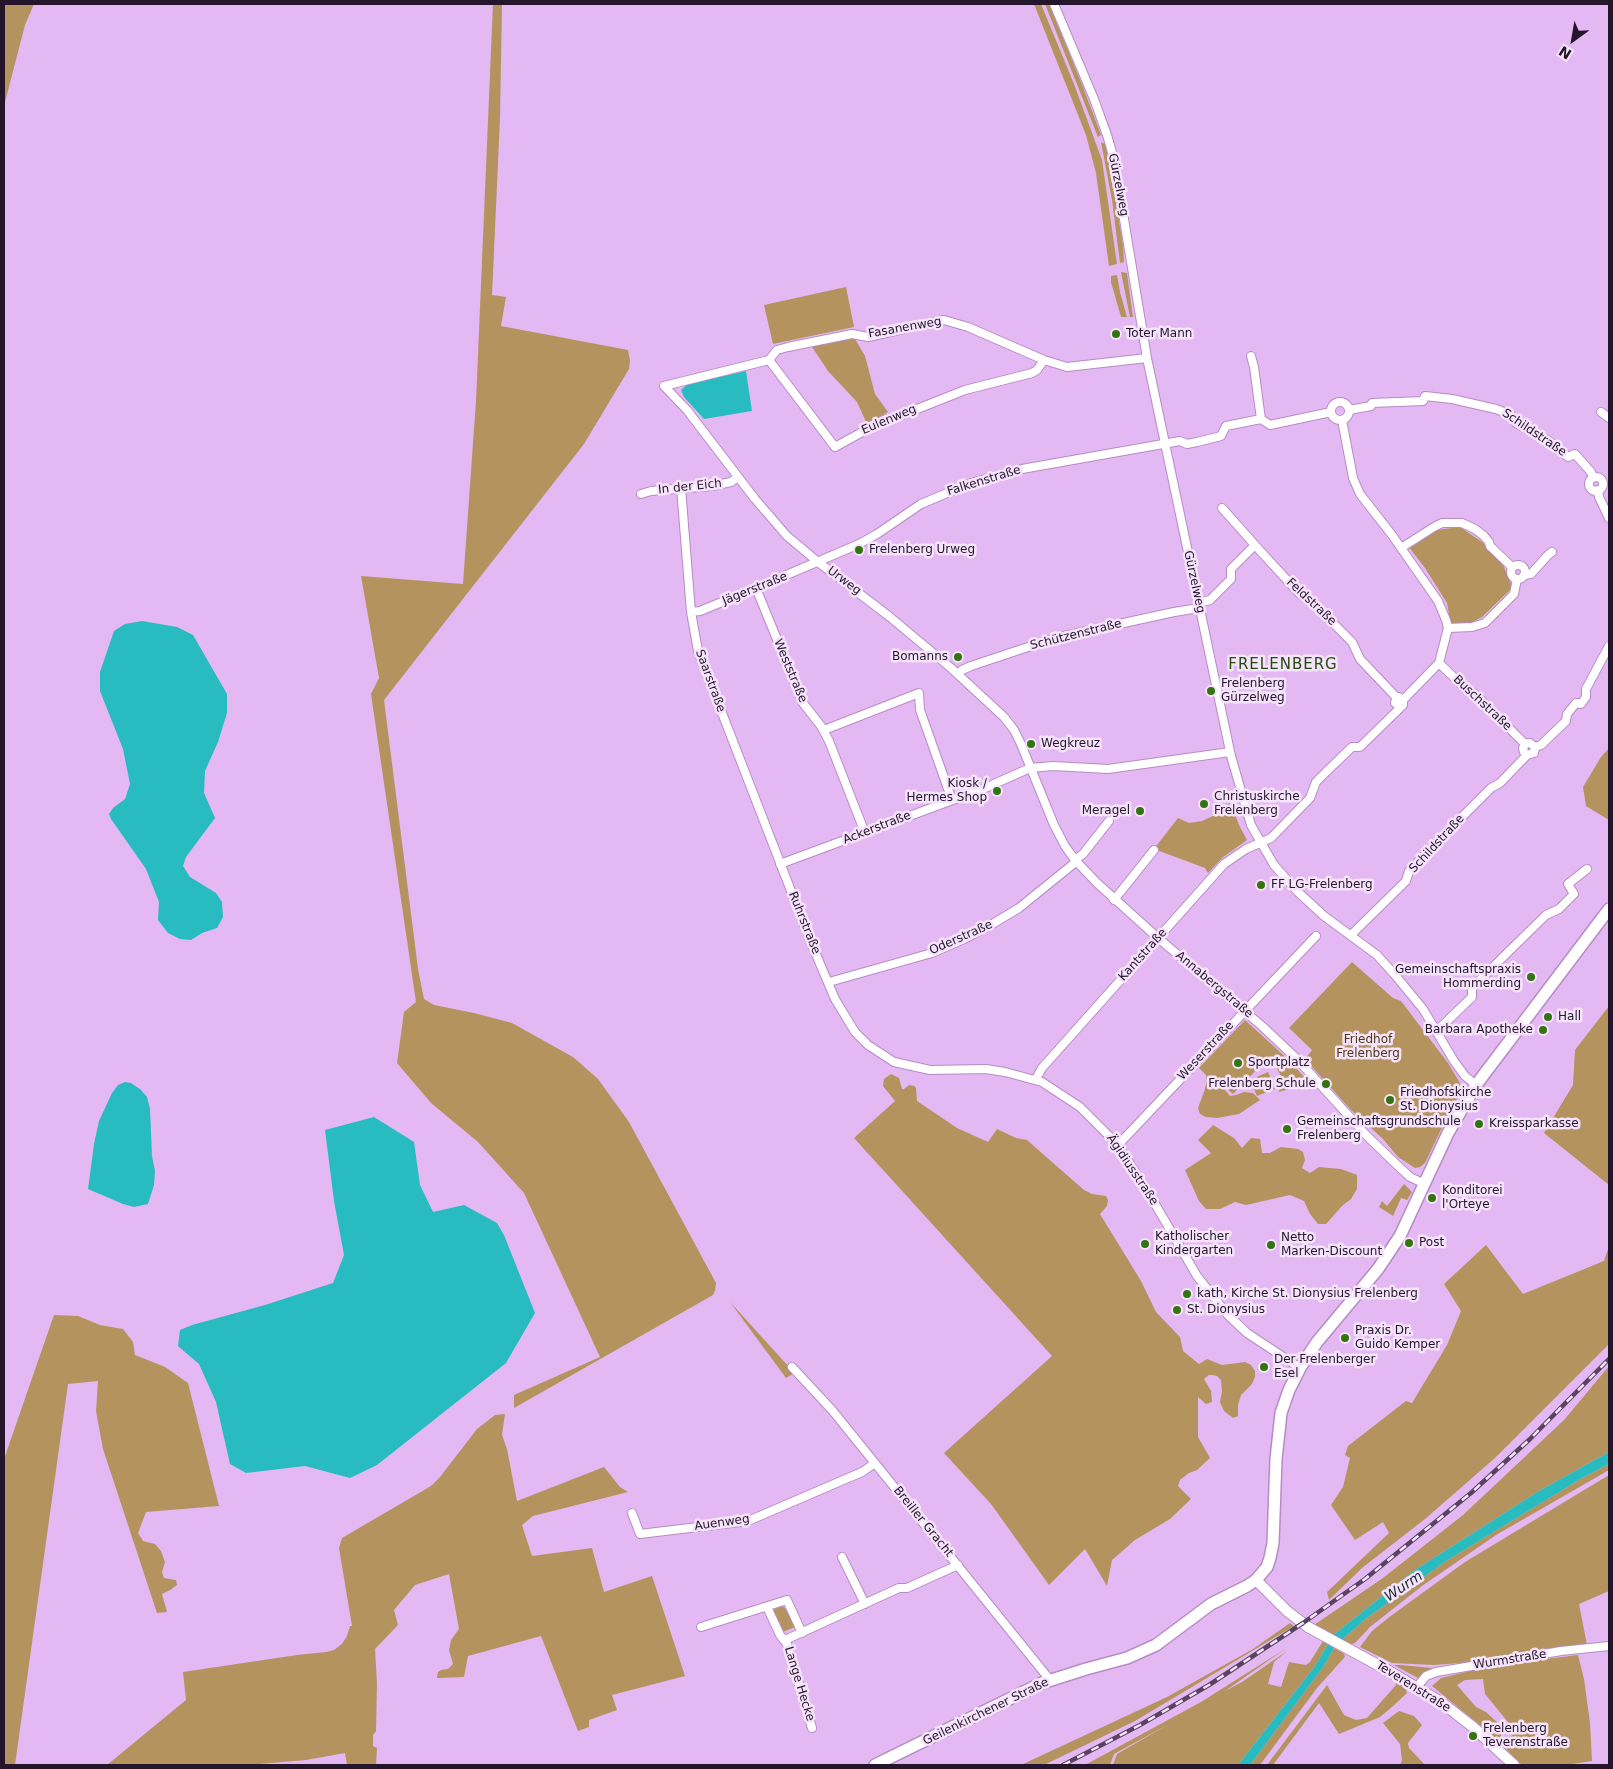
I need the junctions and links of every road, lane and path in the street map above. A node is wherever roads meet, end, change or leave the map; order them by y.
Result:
1 (1054, 4) edge
2 (1251, 356) dead end
3 (1147, 358) junction
4 (769, 360) junction
5 (1044, 360) junction
6 (664, 386) joint
7 (1348, 410) junction
8 (1332, 412) junction
9 (1601, 412) dead end
10 (1609, 418) edge
11 (1262, 419) junction
12 (1342, 420) junction
13 (1166, 443) junction
14 (738, 477) junction
15 (1592, 478) junction
16 (1605, 478) edge
17 (681, 488) junction
18 (1598, 490) junction
19 (641, 494) dead end
20 (1222, 508) dead end
21 (1609, 518) edge
22 (1255, 545) junction
23 (1401, 548) junction
24 (1552, 552) dead end
25 (818, 562) junction
26 (1512, 567) junction
27 (1520, 577) junction
28 (756, 588) junction
29 (1199, 606) junction
30 (691, 612) junction
31 (1448, 628) junction
32 (1609, 646) edge
33 (1439, 663) junction
34 (958, 674) junction
35 (1400, 703) junction
36 (824, 730) junction
37 (1525, 744) junction
38 (1535, 746) junction
39 (1230, 752) junction
40 (1527, 755) junction
41 (1030, 768) junction
42 (952, 800) junction
43 (1108, 821) dead end
44 (865, 833) junction
45 (1260, 842) junction
46 (1154, 850) dead end
47 (1076, 861) junction
48 (780, 864) junction
49 (1587, 869) dead end
50 (1114, 900) junction
51 (1609, 909) edge
52 (1316, 936) dead end
53 (1351, 936) junction
54 (1158, 938) junction
55 (829, 982) junction
56 (1245, 1011) junction
57 (1436, 1030) junction
58 (1036, 1080) junction
59 (1476, 1085) junction
60 (1118, 1145) junction
61 (1425, 1184) junction
62 (792, 1367) dead end
63 (1300, 1368) junction
64 (875, 1463) junction
65 (632, 1513) dead end
66 (842, 1557) dead end
67 (958, 1565) junction
68 (1256, 1580) junction
69 (865, 1604) junction
70 (767, 1607) junction
71 (701, 1627) dead end
72 (802, 1633) junction
73 (785, 1640) junction
74 (1609, 1646) edge
75 (1050, 1680) junction
76 (1417, 1687) junction
77 (812, 1728) dead end
78 (875, 1765) edge
79 (1514, 1765) edge

1 - 3 street, Gürzelweg
2 - 11 street
3 - 5 street, Fasanenweg
3 - 13 street, Gürzelweg
4 - 5 street, Fasanenweg
4 - 5 street, Eulenweg
4 - 6 street, Fasanenweg
6 - 14 street, Urweg
7 - 8 street, Schildstraße
7 - 12 street
7 - 15 street, Schildstraße
8 - 11 street, Schildstraße
8 - 12 street
9 - 10 street
11 - 13 street, Schildstraße
12 - 23 street
13 - 25 street, Falkenstraße
13 - 29 street, Gürzelweg
14 - 17 street, In der Eich
14 - 25 street, Urweg
15 - 16 street
15 - 18 street, Schildstraße
16 - 18 street
17 - 19 street, In der Eich
17 - 30 street, Saarstraße
18 - 21 street, Schildstraße
20 - 22 street, Feldstraße
22 - 29 street
22 - 35 street, Feldstraße
23 - 26 street
23 - 31 street
24 - 27 street
25 - 28 street, Jägerstraße
25 - 34 street, Urweg
26 - 27 street
26 - 27 street
27 - 31 street
28 - 30 street, Jägerstraße
28 - 36 street, Weststraße
29 - 34 street, Schützenstraße
29 - 39 street, Gürzelweg
30 - 48 street, Saarstraße
31 - 33 street
32 - 38 street, Schildstraße
33 - 35 street
33 - 37 street, Buschstraße
34 - 41 street, Urweg
35 - 45 street, Kantstraße
36 - 42 street
36 - 44 street, Weststraße
37 - 38 street
37 - 40 street
38 - 40 street, Schildstraße
39 - 41 street, Ackerstraße
39 - 45 street, Gürzelweg
40 - 53 street, Schildstraße
41 - 42 street, Ackerstraße
41 - 47 street, Annabergstraße
42 - 44 street, Ackerstraße
43 - 47 street, Oderstraße
44 - 48 street, Ackerstraße
45 - 53 street, Gürzelweg
45 - 54 street, Kantstraße
46 - 50 street
47 - 50 street, Annabergstraße
47 - 55 street, Oderstraße
48 - 55 street, Ruhrstraße
49 - 57 street
50 - 54 street, Annabergstraße
51 - 59 main road, Geilenkirchener Straße
52 - 56 street, Weserstraße
53 - 57 street, Gürzelweg
54 - 56 street, Annabergstraße
54 - 58 street, Kantstraße
55 - 58 street, Ägidiusstraße
56 - 60 street, Weserstraße
56 - 61 street, Annabergstraße
57 - 59 street, Gürzelweg
58 - 60 street, Ägidiusstraße
59 - 61 main road, Geilenkirchener Straße
60 - 63 street, Ägidiusstraße
61 - 63 main road, Geilenkirchener Straße
62 - 64 street, Breiller Gracht
63 - 68 main road, Geilenkirchener Straße
64 - 65 street, Auenweg
64 - 67 street, Breiller Gracht
66 - 69 street
67 - 69 street, Lange Hecke
67 - 75 street, Breiller Gracht
68 - 75 main road, Geilenkirchener Straße
68 - 76 street, Teverenstraße
69 - 72 street, Lange Hecke
70 - 71 street, Lange Hecke
70 - 72 street, Lange Hecke
70 - 73 street, Lange Hecke
72 - 73 street, Lange Hecke
73 - 77 street, Lange Hecke
74 - 76 street, Wurmstraße
75 - 78 main road, Geilenkirchener Straße
76 - 79 street, Teverenstraße

